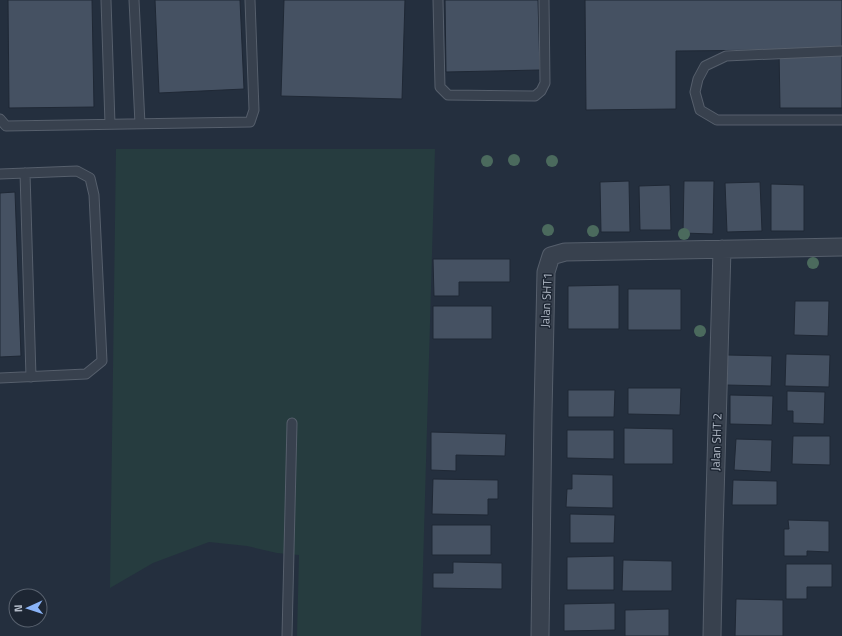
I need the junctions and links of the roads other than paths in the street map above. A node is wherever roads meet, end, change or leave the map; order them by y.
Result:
1 (106, 0) edge
2 (134, 0) edge
3 (250, 0) edge
4 (438, 0) edge
5 (544, 0) edge
6 (842, 51) edge
7 (0, 119) edge
8 (842, 120) edge
9 (110, 124) junction
10 (140, 124) junction
11 (25, 173) junction
12 (0, 174) edge
13 (842, 247) edge
14 (722, 249) junction
15 (31, 377) junction
16 (0, 378) edge
17 (292, 423) dead end
18 (287, 636) edge
19 (540, 636) edge
20 (712, 636) edge

1 - 9 lane
2 - 10 lane
3 - 10 lane
4 - 5 lane
6 - 8 lane
7 - 9 lane
9 - 10 lane
11 - 12 lane
11 - 15 lane
11 - 15 lane
13 - 14 street, Jalan SHT1
14 - 19 street, Jalan SHT1
14 - 20 street, Jalan SHT 2
15 - 16 lane
17 - 18 lane

